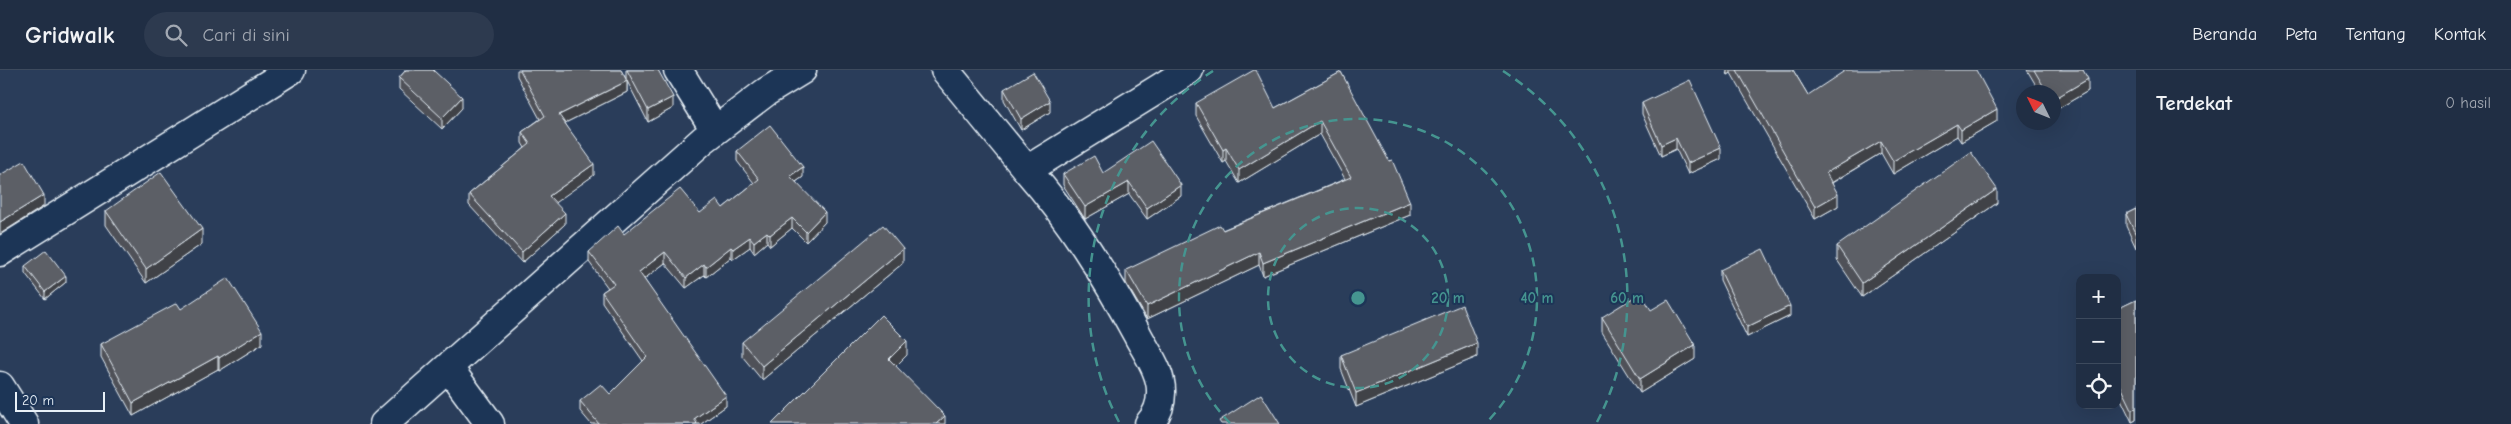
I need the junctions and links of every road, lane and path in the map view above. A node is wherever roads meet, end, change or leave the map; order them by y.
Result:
1 (291, 70) edge
2 (678, 70) edge
3 (802, 70) edge
4 (945, 70) edge
5 (1189, 70) edge
6 (715, 130) junction
7 (1027, 170) junction
8 (0, 252) edge
9 (448, 367) junction
10 (0, 386) edge
11 (1156, 421) edge
12 (24, 424) edge
13 (384, 424) edge
14 (490, 424) edge

1 - 8 street
2 - 6 street
3 - 6 street
4 - 7 street
5 - 7 street
6 - 9 street
7 - 11 street
9 - 13 street
9 - 14 street
10 - 12 street

